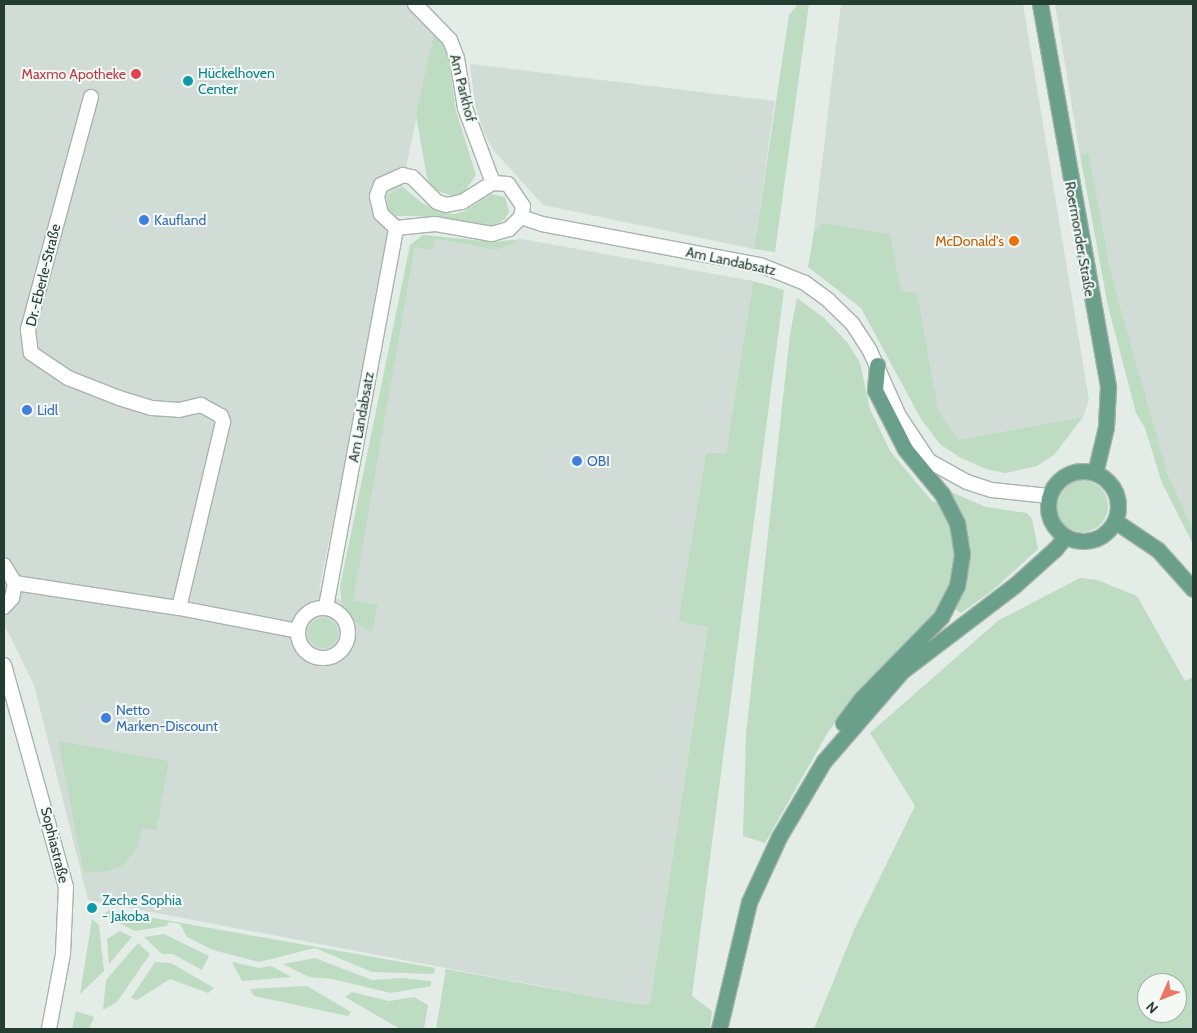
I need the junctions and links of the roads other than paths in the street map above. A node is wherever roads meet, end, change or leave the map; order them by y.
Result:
1 (415, 4) edge
2 (1040, 4) edge
3 (91, 97) dead end
4 (494, 183) junction
5 (521, 216) junction
6 (396, 228) junction
7 (876, 364) junction
8 (1095, 473) junction
9 (1049, 496) junction
10 (1115, 521) junction
11 (1065, 536) junction
12 (4, 565) edge
13 (15, 583) junction
14 (1193, 589) edge
15 (4, 607) edge
16 (326, 607) junction
17 (178, 608) junction
18 (298, 631) junction
19 (4, 665) edge
20 (824, 762) junction
21 (49, 1029) edge
22 (720, 1029) edge

1 - 4 street, Am Parkhof
2 - 8 main road, Roermonder Straße
3 - 17 street, Dr.-Eberle-Straße
4 - 5 street
4 - 6 street
5 - 6 street
5 - 7 street, Am Landabsatz
6 - 16 street, Am Landabsatz
7 - 9 street, Am Landabsatz
7 - 20 main road
8 - 9 main road
8 - 10 main road
9 - 11 main road
10 - 11 main road
10 - 14 main road
11 - 20 main road
12 - 13 street
13 - 15 street
13 - 17 street
16 - 18 street
16 - 18 street
17 - 18 street
19 - 21 street, Sophiastraße
20 - 22 main road

